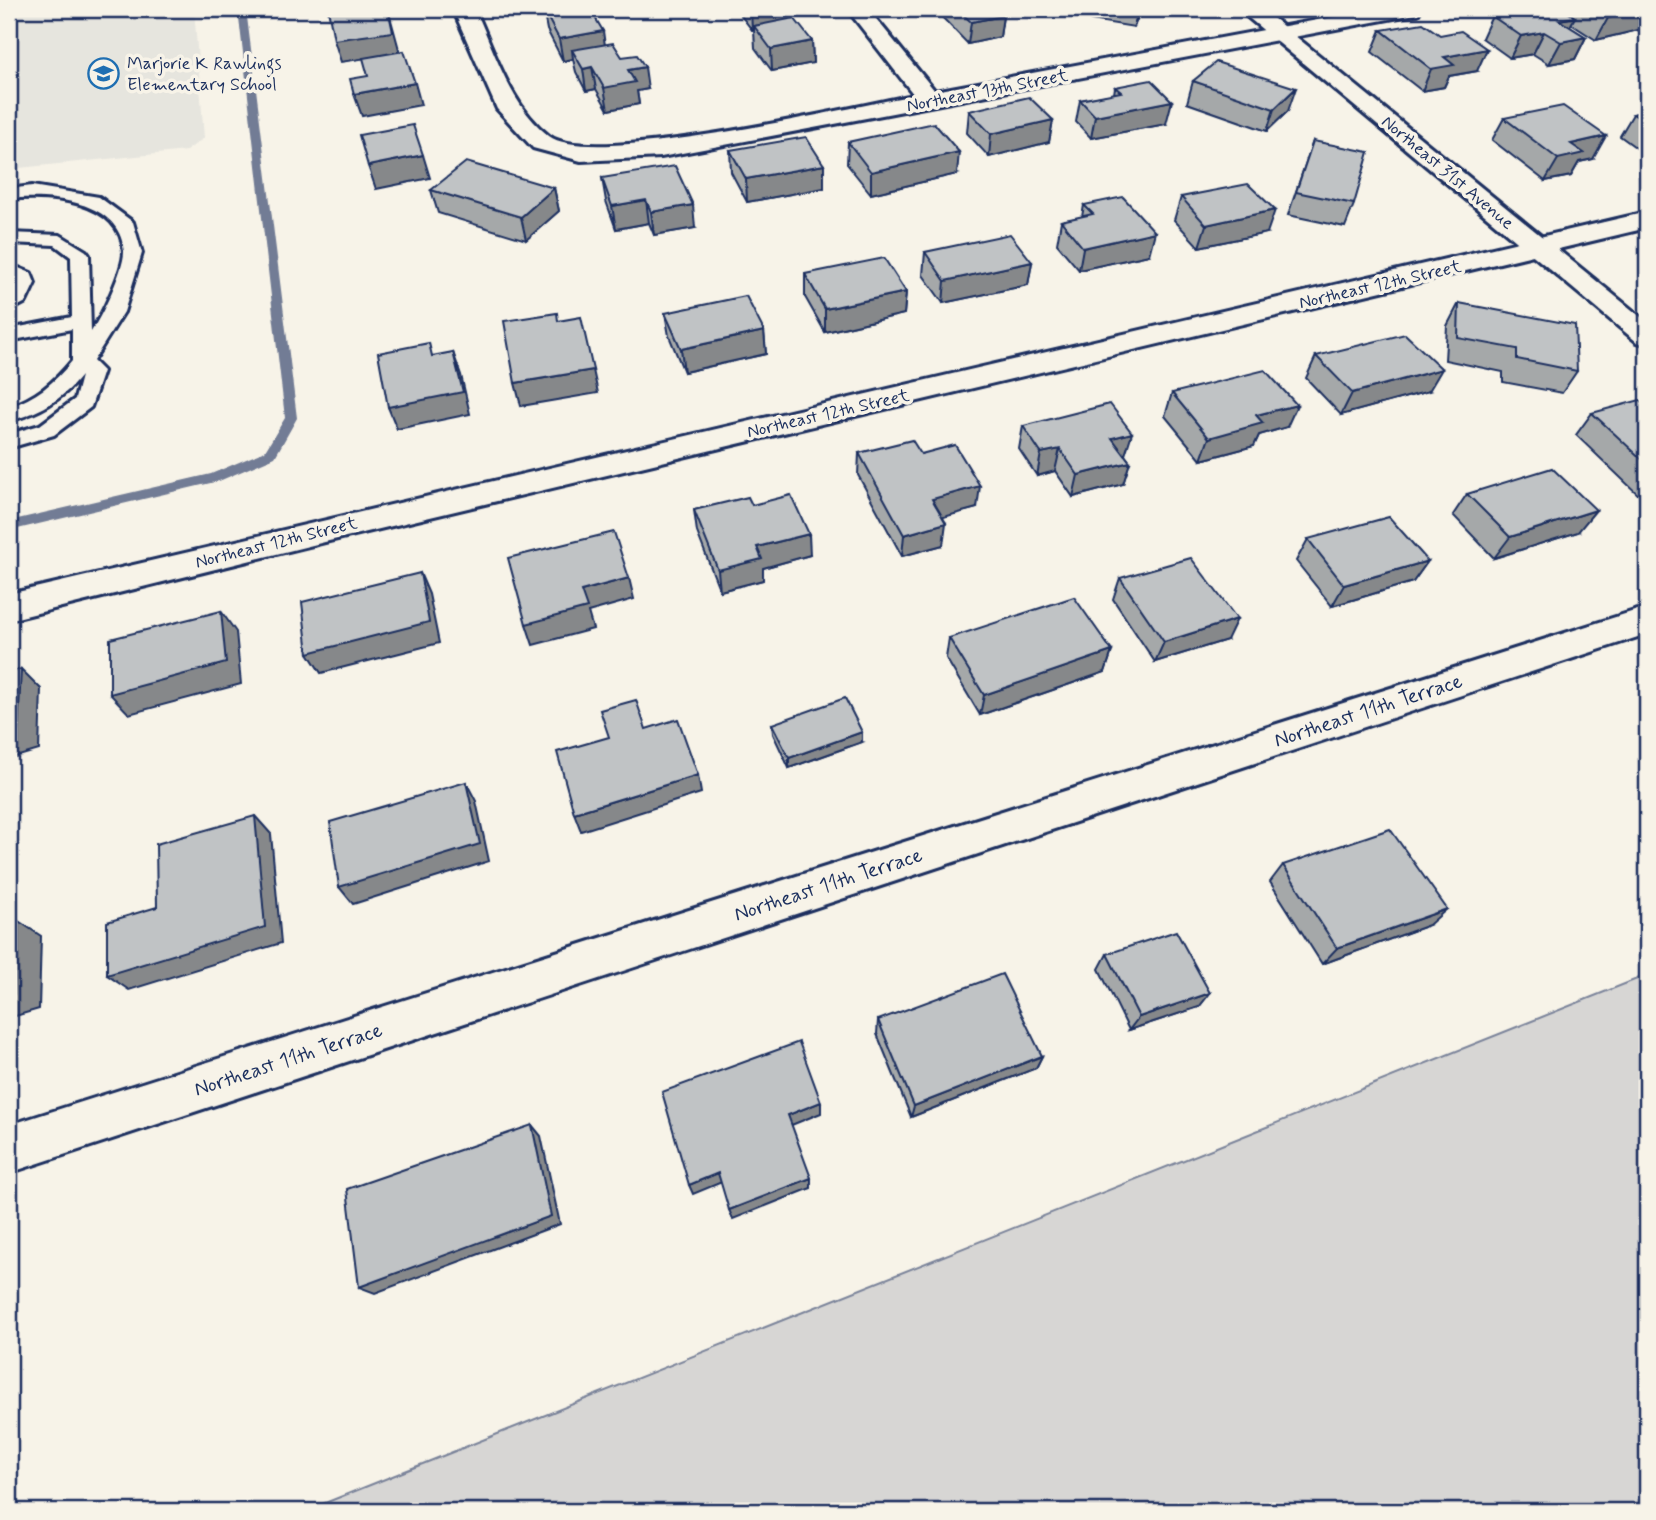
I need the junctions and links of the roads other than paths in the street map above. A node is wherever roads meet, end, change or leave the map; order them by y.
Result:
1 (464, 9) edge
2 (857, 9) edge
3 (1249, 9) edge
4 (1410, 9) edge
5 (1280, 33) junction
6 (931, 101) junction
7 (9, 194) edge
8 (1647, 220) edge
9 (9, 238) edge
10 (1538, 247) junction
11 (9, 270) edge
12 (9, 305) edge
13 (81, 321) junction
14 (9, 335) edge
15 (1647, 335) edge
16 (82, 362) junction
17 (9, 414) edge
18 (9, 441) edge
19 (9, 607) edge
20 (1647, 620) edge
21 (9, 1149) edge

1 - 6 street, Northeast 13th Street
2 - 6 street
3 - 5 street, Northeast 31st Avenue
4 - 5 street, Northeast 13th Street
5 - 6 street, Northeast 13th Street
5 - 10 street, Northeast 31st Avenue
7 - 16 lane
8 - 10 street, Northeast 12th Street
9 - 13 lane
10 - 15 street, Northeast 31st Avenue
10 - 19 street, Northeast 12th Street
11 - 12 lane
13 - 14 lane
13 - 16 lane
16 - 17 lane
16 - 18 lane
20 - 21 street, Northeast 11th Terrace

